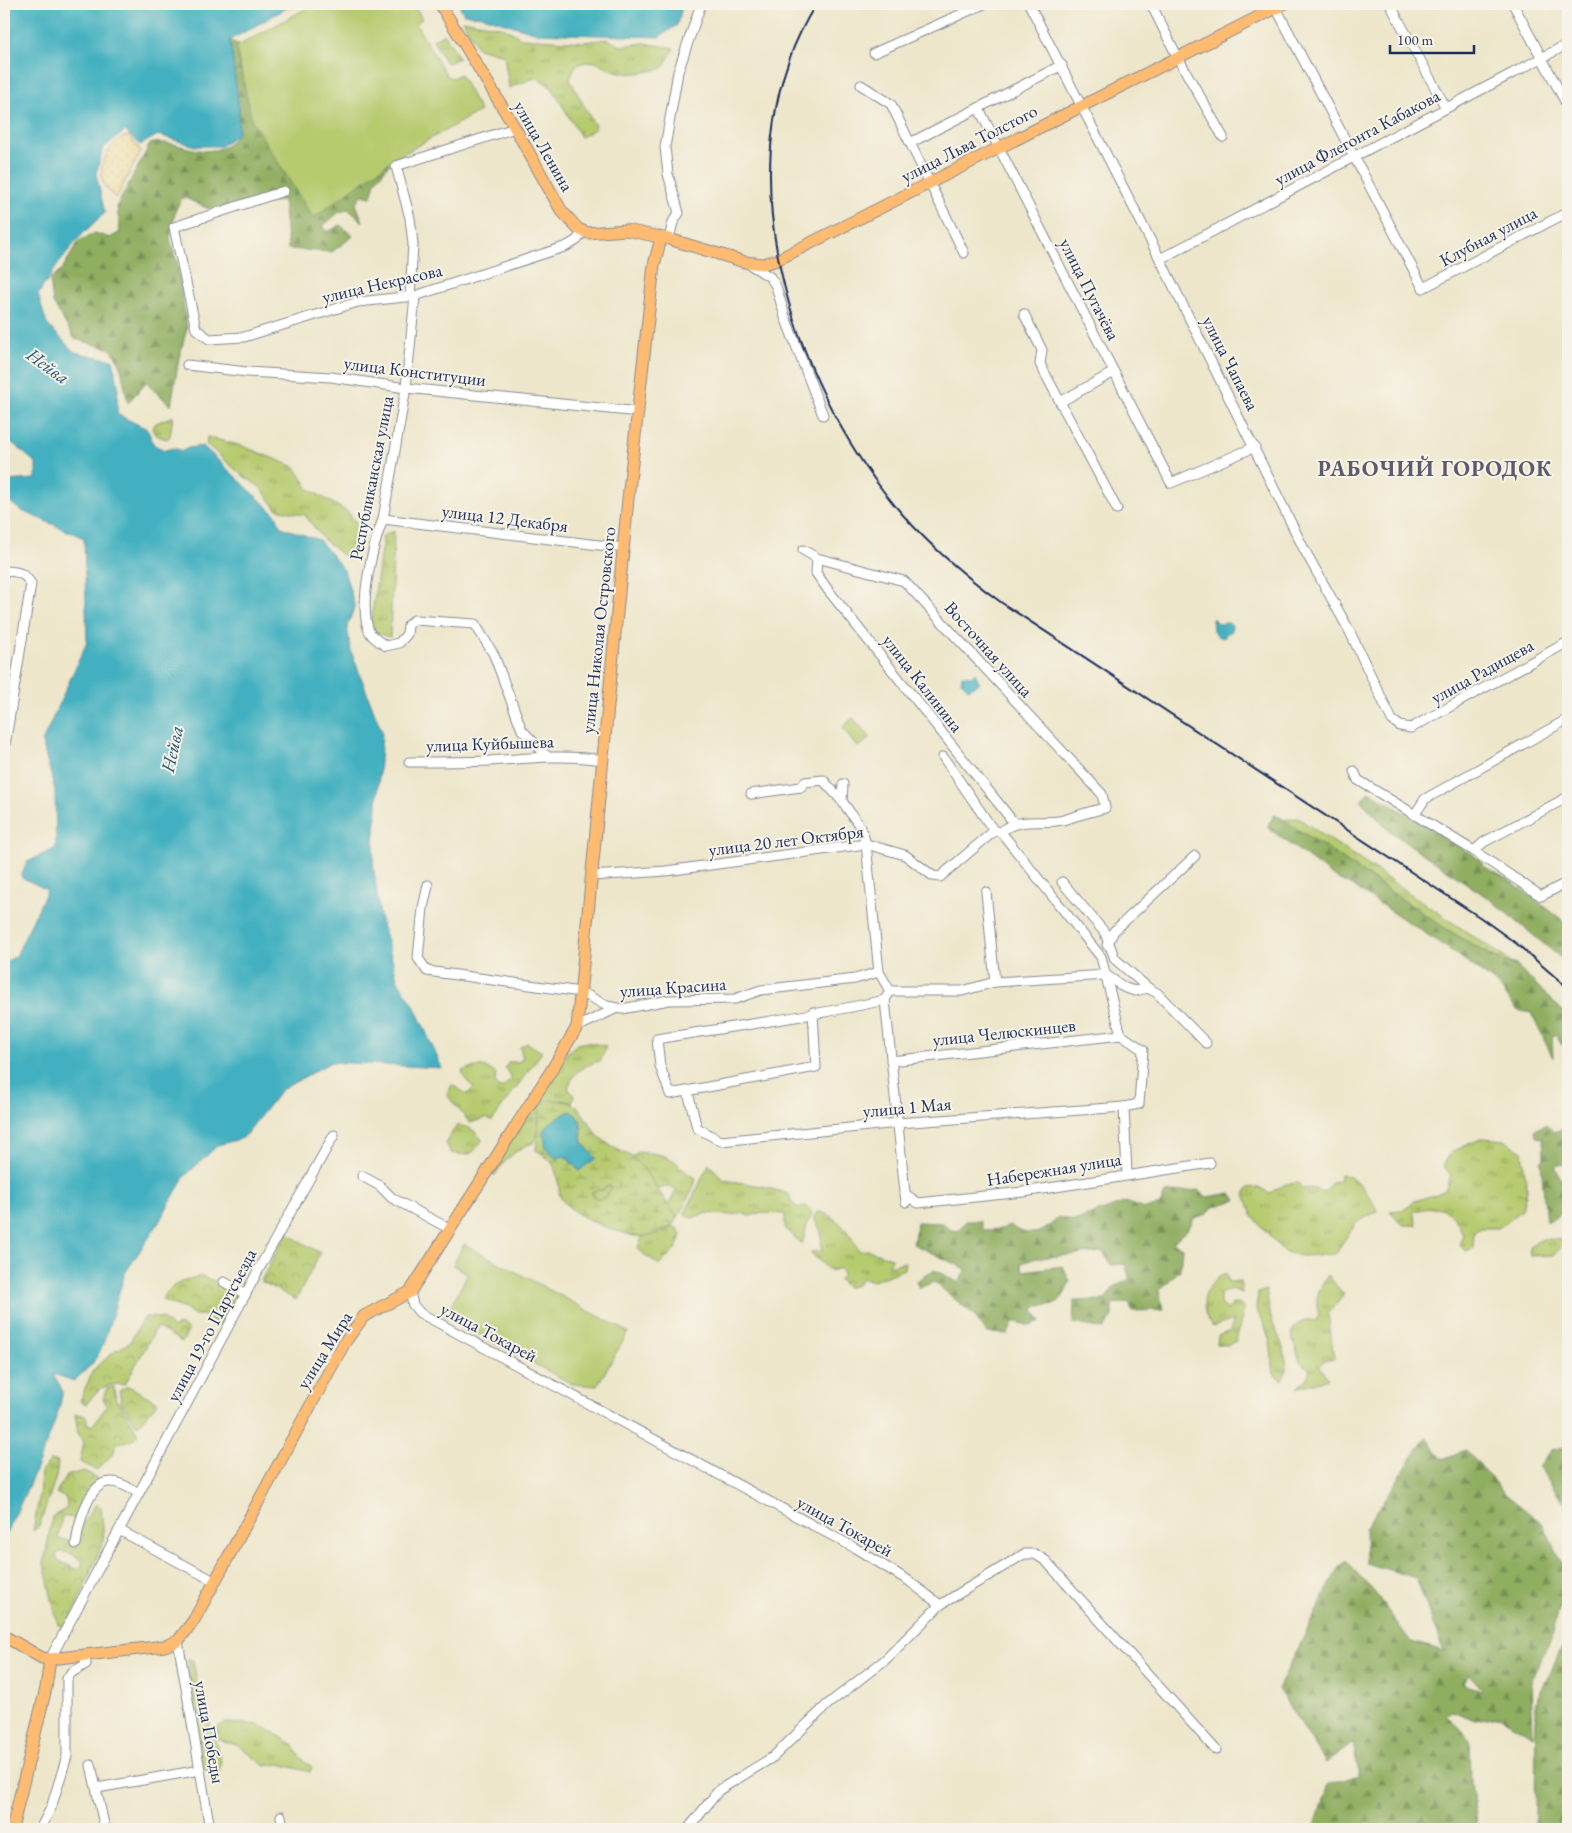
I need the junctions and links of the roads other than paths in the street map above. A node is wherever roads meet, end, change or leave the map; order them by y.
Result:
1 (440, 4) edge
2 (701, 4) edge
3 (984, 4) edge
4 (1029, 4) edge
5 (1151, 4) edge
6 (1390, 4) edge
7 (1513, 4) edge
8 (1278, 5) edge
9 (1568, 44) edge
10 (874, 53) dead end
11 (1542, 57) junction
12 (1178, 58) junction
13 (1062, 65) junction
14 (861, 85) dead end
15 (1082, 105) junction
16 (1568, 107) edge
17 (1446, 108) junction
18 (979, 109) junction
19 (515, 128) junction
20 (1223, 137) dead end
21 (910, 144) junction
22 (999, 147) junction
23 (1354, 157) junction
24 (929, 182) junction
25 (284, 191) dead end
26 (1568, 212) edge
27 (583, 231) junction
28 (665, 239) junction
29 (964, 253) dead end
30 (1160, 258) junction
31 (745, 262) junction
32 (413, 296) junction
33 (1024, 314) dead end
34 (187, 364) dead end
35 (1114, 372) junction
36 (406, 388) junction
37 (1060, 402) junction
38 (639, 412) junction
39 (823, 415) dead end
40 (1255, 447) junction
41 (1117, 510) dead end
42 (383, 519) junction
43 (624, 548) junction
44 (803, 550) dead end
45 (817, 558) junction
46 (4, 570) edge
47 (1568, 642) edge
48 (8, 699) edge
49 (1568, 719) edge
50 (1411, 728) joint
51 (4, 752) edge
52 (547, 756) junction
53 (944, 758) dead end
54 (603, 760) junction
55 (409, 762) dead end
56 (1354, 771) dead end
57 (844, 784) dead end
58 (751, 794) dead end
59 (1568, 797) edge
60 (842, 801) junction
61 (1105, 808) joint
62 (1416, 814) junction
63 (1014, 824) junction
64 (998, 832) junction
65 (866, 844) junction
66 (1474, 851) junction
67 (1195, 856) dead end
68 (592, 876) junction
69 (1062, 882) dead end
70 (1568, 882) edge
71 (428, 885) dead end
72 (986, 892) dead end
73 (1108, 944) junction
74 (1101, 957) junction
75 (879, 972) junction
76 (1106, 975) junction
77 (996, 982) junction
78 (1148, 988) junction
79 (890, 991) junction
80 (581, 992) junction
81 (885, 1000) junction
82 (615, 1008) junction
83 (813, 1012) junction
84 (577, 1027) junction
85 (1121, 1035) junction
86 (1206, 1043) dead end
87 (891, 1061) junction
88 (688, 1092) junction
89 (1124, 1107) junction
90 (898, 1124) junction
91 (334, 1135) dead end
92 (1210, 1163) dead end
93 (1127, 1174) junction
94 (362, 1176) dead end
95 (450, 1230) junction
96 (224, 1282) dead end
97 (410, 1292) junction
98 (246, 1294) junction
99 (139, 1493) junction
100 (119, 1530) junction
101 (76, 1544) dead end
102 (214, 1581) junction
103 (940, 1605) junction
104 (4, 1636) edge
105 (178, 1641) junction
106 (86, 1654) junction
107 (50, 1659) junction
108 (1216, 1750) dead end
109 (92, 1765) dead end
110 (200, 1770) junction
111 (97, 1788) junction
112 (281, 1816) dead end
113 (12, 1829) edge
114 (40, 1829) edge
115 (104, 1829) edge
116 (210, 1829) edge
117 (283, 1829) edge
118 (688, 1829) edge

1 - 19 main road, улица Ленина
2 - 28 street
3 - 10 street
4 - 13 street, улица Чапаева
5 - 12 street
6 - 17 street
7 - 11 street
8 - 12 main road, улица Льва Толстого
8 - 23 street
9 - 11 street, улица Флегонта Кабакова
11 - 16 street
11 - 17 street, улица Флегонта Кабакова
12 - 15 main road, улица Льва Толстого
12 - 20 street
13 - 15 street, улица Чапаева
13 - 18 street
14 - 21 street
15 - 22 main road, улица Льва Толстого
15 - 30 street, улица Чапаева
17 - 23 street, улица Флегонта Кабакова
18 - 21 street
18 - 22 street, улица Пугачёва
19 - 27 main road, улица Ленина
19 - 32 street, Республиканская улица
21 - 24 street
22 - 24 main road, улица Льва Толстого
22 - 35 street, улица Пугачёва
23 - 26 street, Клубная улица
23 - 30 street, улица Флегонта Кабакова
24 - 29 street
24 - 31 main road, улица Льва Толстого
25 - 32 street, улица Некрасова
27 - 28 main road
27 - 32 street, улица Некрасова
28 - 31 main road, улица Льва Толстого
28 - 38 main road, улица Николая Островского
30 - 40 street, улица Чапаева
31 - 39 street
32 - 36 street, Республиканская улица
33 - 37 street
34 - 36 street, улица Конституции
35 - 37 street
35 - 40 street, улица Пугачёва
36 - 38 street, улица Конституции
36 - 42 street, Республиканская улица
37 - 41 street
38 - 43 main road, улица Николая Островского
40 - 50 street, улица Чапаева
42 - 43 street, улица 12 Декабря
42 - 52 street, Республиканская улица
43 - 54 main road, улица Николая Островского
44 - 45 street, Восточная улица
45 - 61 street, Восточная улица
45 - 63 street, улица Калинина
46 - 48 street
47 - 50 street, улица Радищева
48 - 51 street
49 - 62 street
52 - 54 street, улица Куйбышева
52 - 55 street, улица Куйбышева
53 - 64 street, улица Калинина
54 - 68 main road, улица Николая Островского
56 - 62 street
57 - 60 street
58 - 60 street
59 - 66 street
60 - 65 street
61 - 63 street, улица 20 лет Октября
62 - 66 street
63 - 64 street, улица 20 лет Октября
64 - 65 street, улица 20 лет Октября
64 - 74 street, улица Калинина
65 - 68 street, улица 20 лет Октября
65 - 75 street
66 - 70 street
67 - 73 street
68 - 80 main road, улица Николая Островского
69 - 73 street
71 - 80 street, улица Красина
72 - 77 street
73 - 74 street
73 - 78 street
74 - 76 street, улица Калинина
75 - 79 street
75 - 82 street, улица Красина
76 - 77 street
76 - 78 street
76 - 85 street, улица Калинина
77 - 79 street
78 - 86 street
79 - 81 street
80 - 82 street, улица Красина
80 - 84 main road, улица Николая Островского
81 - 83 street
81 - 87 street
82 - 84 street
83 - 88 street
83 - 88 street
84 - 95 main road, улица Мира
85 - 87 street, улица Челюскинцев
85 - 89 street
87 - 90 street
88 - 90 street, улица 1 Мая
89 - 90 street, улица 1 Мая
89 - 93 street
90 - 93 street, Набережная улица
91 - 98 street, улица 19-го Партсъезда
92 - 93 street, Набережная улица
94 - 95 street
95 - 97 main road, улица Мира
96 - 98 street
97 - 102 main road, улица Мира
97 - 103 street, улица Токарей
98 - 99 street, улица 19-го Партсъезда
99 - 100 street, улица 19-го Партсъезда
99 - 101 street
100 - 102 street
100 - 107 street, улица 19-го Партсъезда
102 - 105 main road, улица Мира
103 - 108 street
103 - 118 street
104 - 107 main road
105 - 106 main road
105 - 110 street, улица Победы
106 - 107 main road
106 - 114 street
107 - 113 main road
109 - 111 street
110 - 111 street
110 - 116 street, улица Победы
111 - 115 street
112 - 117 street

